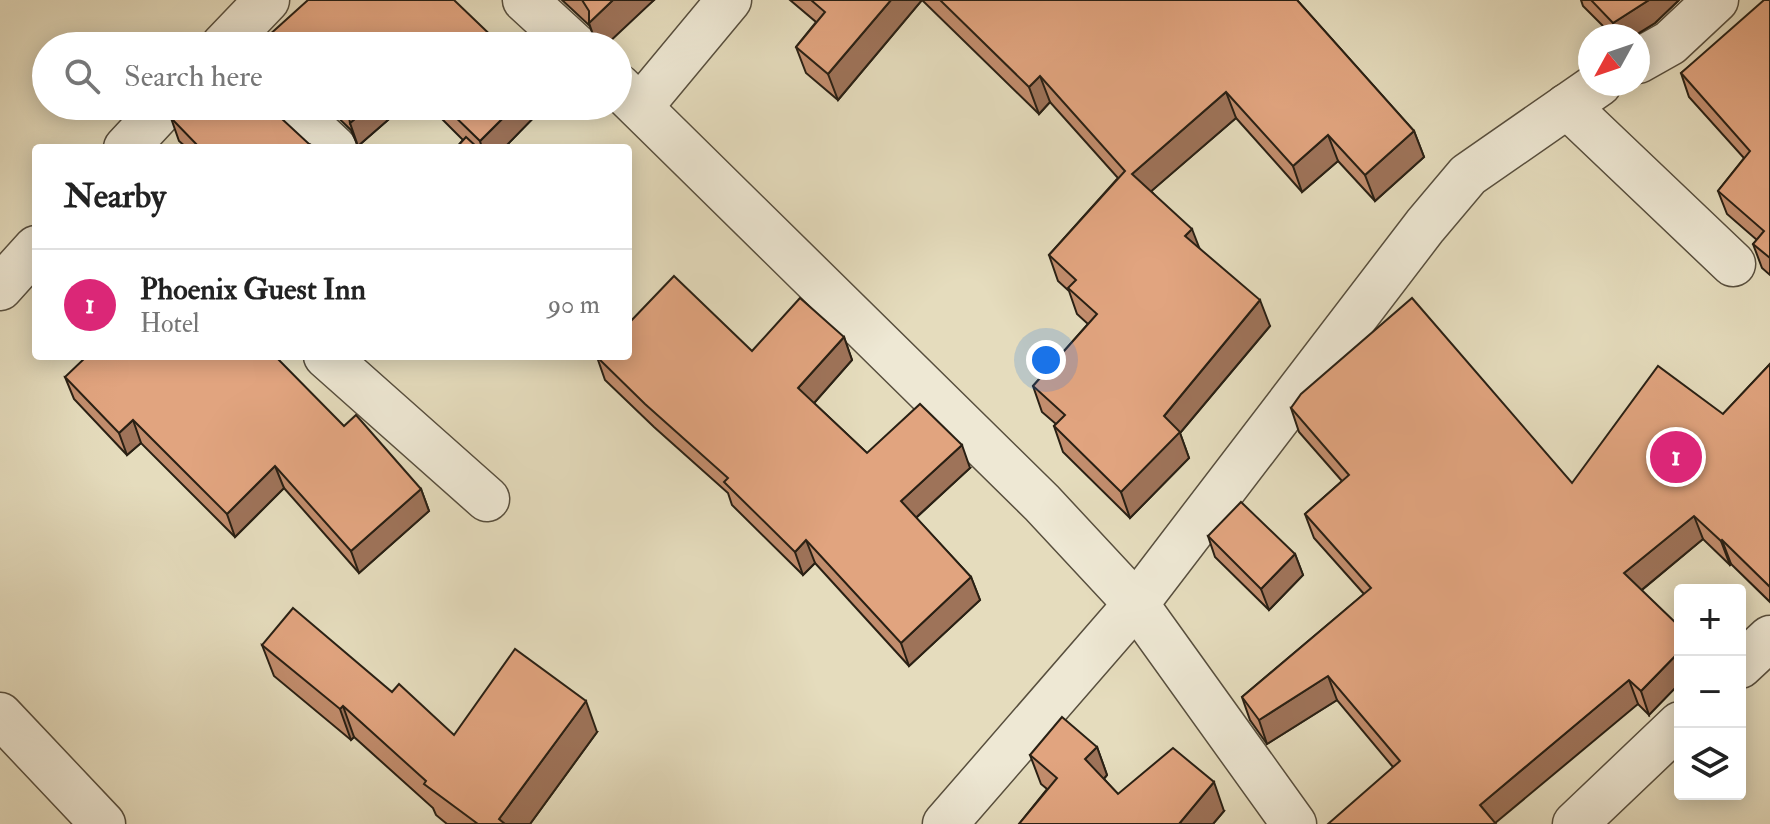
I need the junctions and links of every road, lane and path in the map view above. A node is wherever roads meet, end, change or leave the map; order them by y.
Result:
1 (267, 0) edge
2 (525, 0) edge
3 (729, 0) edge
4 (1716, 0) edge
5 (237, 32) edge
6 (560, 32) edge
7 (1650, 54) edge
8 (632, 93) edge
9 (1582, 96) edge
10 (1584, 96) edge
11 (632, 99) edge
12 (152, 120) edge
13 (304, 120) edge
14 (130, 144) edge
15 (330, 144) edge
16 (32, 252) edge
17 (1733, 264) dead end
18 (0, 288) edge
19 (331, 360) edge
20 (487, 499) dead end
21 (1136, 604) junction
22 (1770, 638) edge
23 (1746, 660) edge
24 (0, 715) edge
25 (1676, 728) edge
26 (103, 824) edge
27 (945, 824) edge
28 (1294, 824) edge
29 (1575, 824) edge

1 - 5 street
2 - 6 street
3 - 8 street
4 - 7 street
9 - 21 street
10 - 17 street
11 - 21 street
12 - 14 street
13 - 15 street
16 - 18 street
19 - 20 street
21 - 27 street
21 - 28 street
22 - 23 street
24 - 26 street
25 - 29 street

